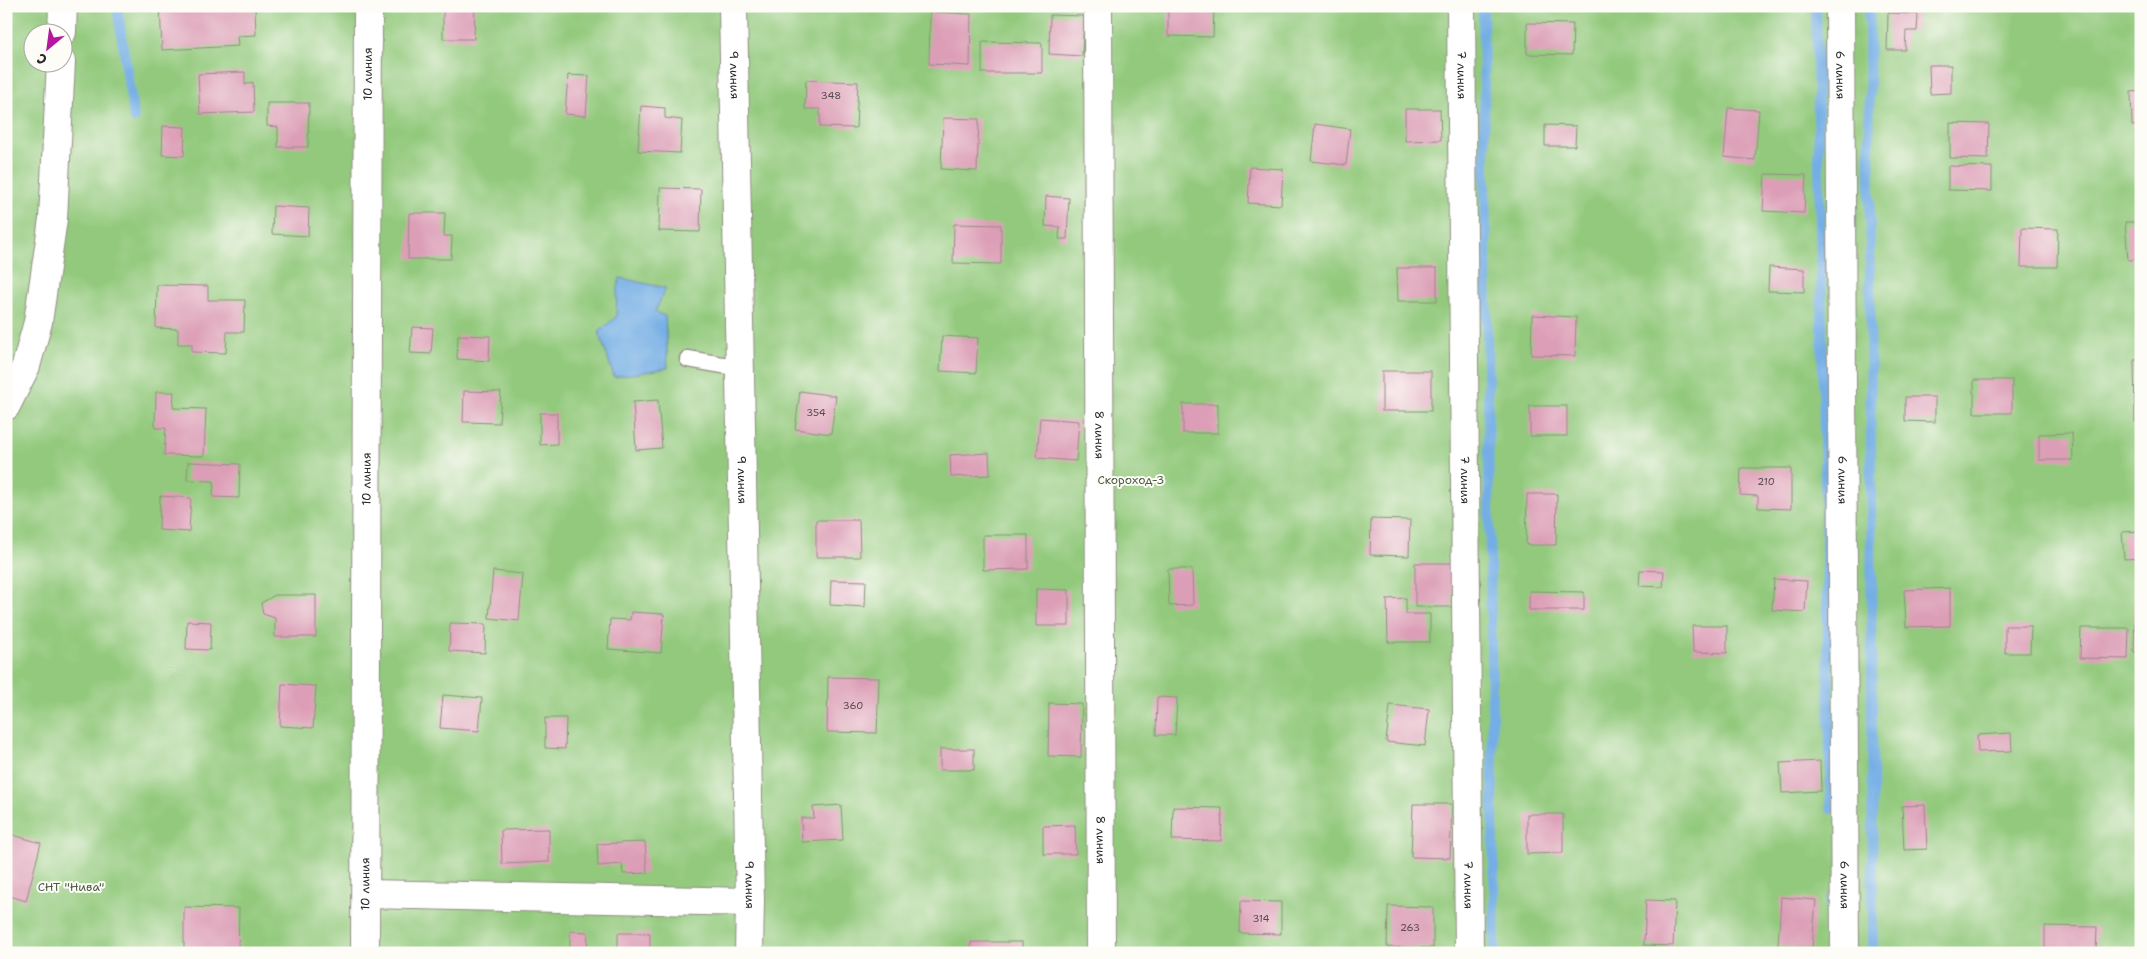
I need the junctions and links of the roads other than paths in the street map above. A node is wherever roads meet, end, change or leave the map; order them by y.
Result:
1 (63, 6) edge
2 (368, 6) edge
3 (733, 6) edge
4 (1098, 6) edge
5 (1461, 6) edge
6 (1840, 6) edge
7 (62, 22) edge
8 (60, 72) edge
9 (688, 359) dead end
10 (16, 362) edge
11 (740, 368) junction
12 (6, 406) edge
13 (366, 894) junction
14 (750, 902) junction
15 (365, 953) edge
16 (749, 953) edge
17 (1102, 953) edge
18 (1469, 953) edge
19 (1845, 953) edge

1 - 7 street
2 - 13 street, 10 линия
3 - 11 street, 9 линия
4 - 17 street, 8 линия
5 - 18 street, 7 линия
6 - 19 street, 6 линия
8 - 10 street
9 - 11 lane
10 - 12 street
11 - 14 street, 9 линия
13 - 14 street
13 - 15 street, 10 линия
14 - 16 street, 9 линия

